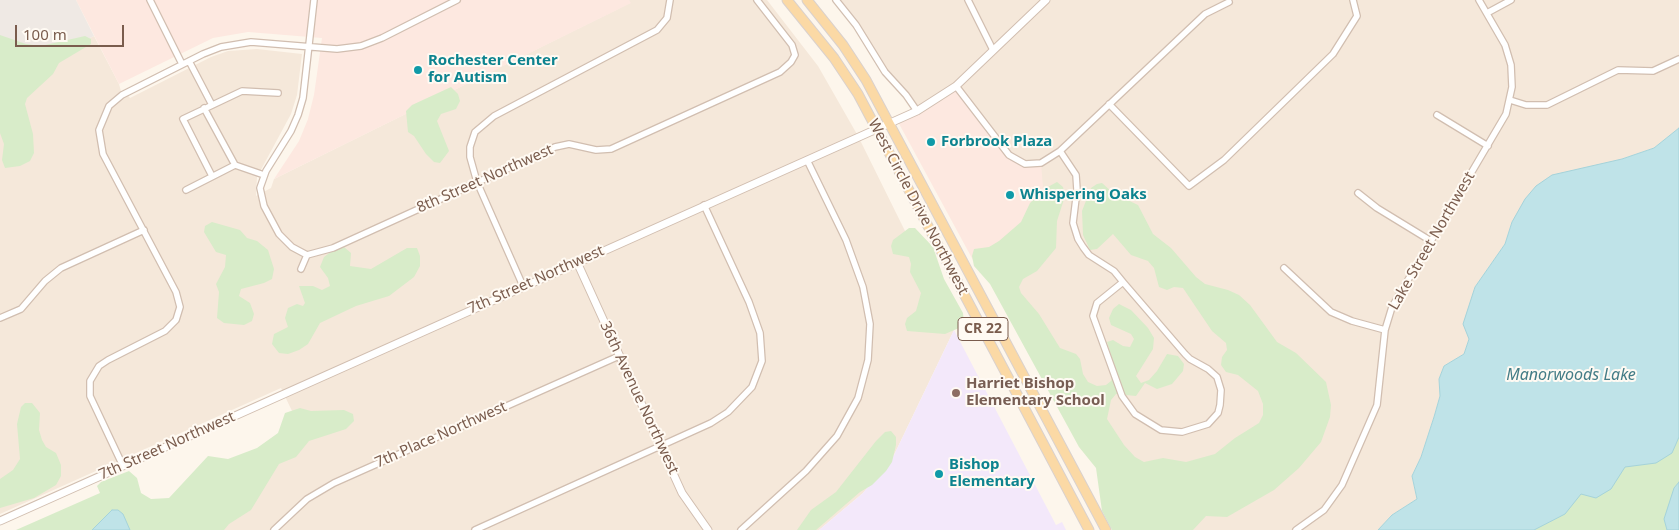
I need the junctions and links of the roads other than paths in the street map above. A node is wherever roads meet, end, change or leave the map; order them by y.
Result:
1 (150, 0) edge
2 (314, 0) edge
3 (457, 0) edge
4 (670, 0) edge
5 (757, 0) edge
6 (787, 0) edge
7 (807, 0) edge
8 (836, 0) edge
9 (968, 0) edge
10 (1046, 0) edge
11 (1353, 0) edge
12 (1479, 0) edge
13 (1511, 0) edge
14 (1229, 2) dead end
15 (1486, 13) junction
16 (310, 46) junction
17 (993, 50) junction
18 (1679, 59) edge
19 (189, 61) junction
20 (182, 64) junction
21 (956, 86) junction
22 (278, 94) dead end
23 (1510, 100) junction
24 (1109, 104) junction
25 (212, 105) junction
26 (204, 108) junction
27 (917, 111) junction
28 (1437, 115) dead end
29 (889, 123) junction
30 (876, 129) junction
31 (1488, 146) junction
32 (1060, 152) junction
33 (807, 160) junction
34 (235, 165) junction
35 (264, 175) junction
36 (212, 176) junction
37 (477, 182) junction
38 (186, 190) dead end
39 (1358, 193) dead end
40 (704, 205) junction
41 (144, 230) junction
42 (1431, 241) junction
43 (307, 255) junction
44 (577, 262) junction
45 (1284, 268) dead end
46 (300, 269) dead end
47 (1123, 282) junction
48 (524, 286) junction
49 (0, 318) edge
50 (1385, 330) junction
51 (619, 356) junction
52 (660, 446) junction
53 (123, 466) junction
54 (0, 521) edge
55 (274, 530) edge
56 (475, 530) edge
57 (708, 530) edge
58 (741, 530) edge
59 (1089, 530) edge
60 (1106, 530) edge
61 (1296, 530) edge

1 - 20 street
2 - 16 street
3 - 16 street
4 - 37 street
5 - 37 street, 8th Street Northwest
6 - 30 main road, West Circle Drive Northwest / CR 22
7 - 29 main road, West Circle Drive Northwest / CR 22
8 - 27 street
9 - 17 street
10 - 17 street, 7th Street Northwest
11 - 24 street
12 - 15 street, Lake Street Northwest
13 - 15 street
14 - 24 street
15 - 23 street, Lake Street Northwest
16 - 19 street
16 - 35 street
17 - 21 street, 7th Street Northwest
18 - 23 street
19 - 20 street
19 - 25 street
20 - 41 street
21 - 27 street, 7th Street Northwest
21 - 32 street
22 - 25 street
23 - 31 street, Lake Street Northwest
24 - 32 street
25 - 26 street
26 - 34 street
26 - 36 street
27 - 29 street, 7th Street Northwest
28 - 31 street
29 - 30 street, 7th Street Northwest
29 - 60 main road, West Circle Drive Northwest / CR 22
30 - 33 street, 7th Street Northwest
30 - 59 main road, West Circle Drive Northwest / CR 22
31 - 42 street, Lake Street Northwest
32 - 47 street
33 - 40 street, 7th Street Northwest
33 - 58 street
34 - 35 street
34 - 36 street
35 - 43 street
36 - 38 street
37 - 43 street, 8th Street Northwest
37 - 48 street
39 - 42 street
40 - 44 street, 7th Street Northwest
40 - 52 street
41 - 49 street
41 - 53 street
42 - 50 street, Lake Street Northwest
43 - 46 street
44 - 48 street, 7th Street Northwest
44 - 51 street, 36th Avenue Northwest
45 - 50 street
47 - 47 street
48 - 53 street, 7th Street Northwest
50 - 61 street, Lake Street Northwest
51 - 52 street, 36th Avenue Northwest
51 - 55 street, 7th Place Northwest
52 - 56 street
52 - 57 street, 36th Avenue Northwest
53 - 54 street, 7th Street Northwest

